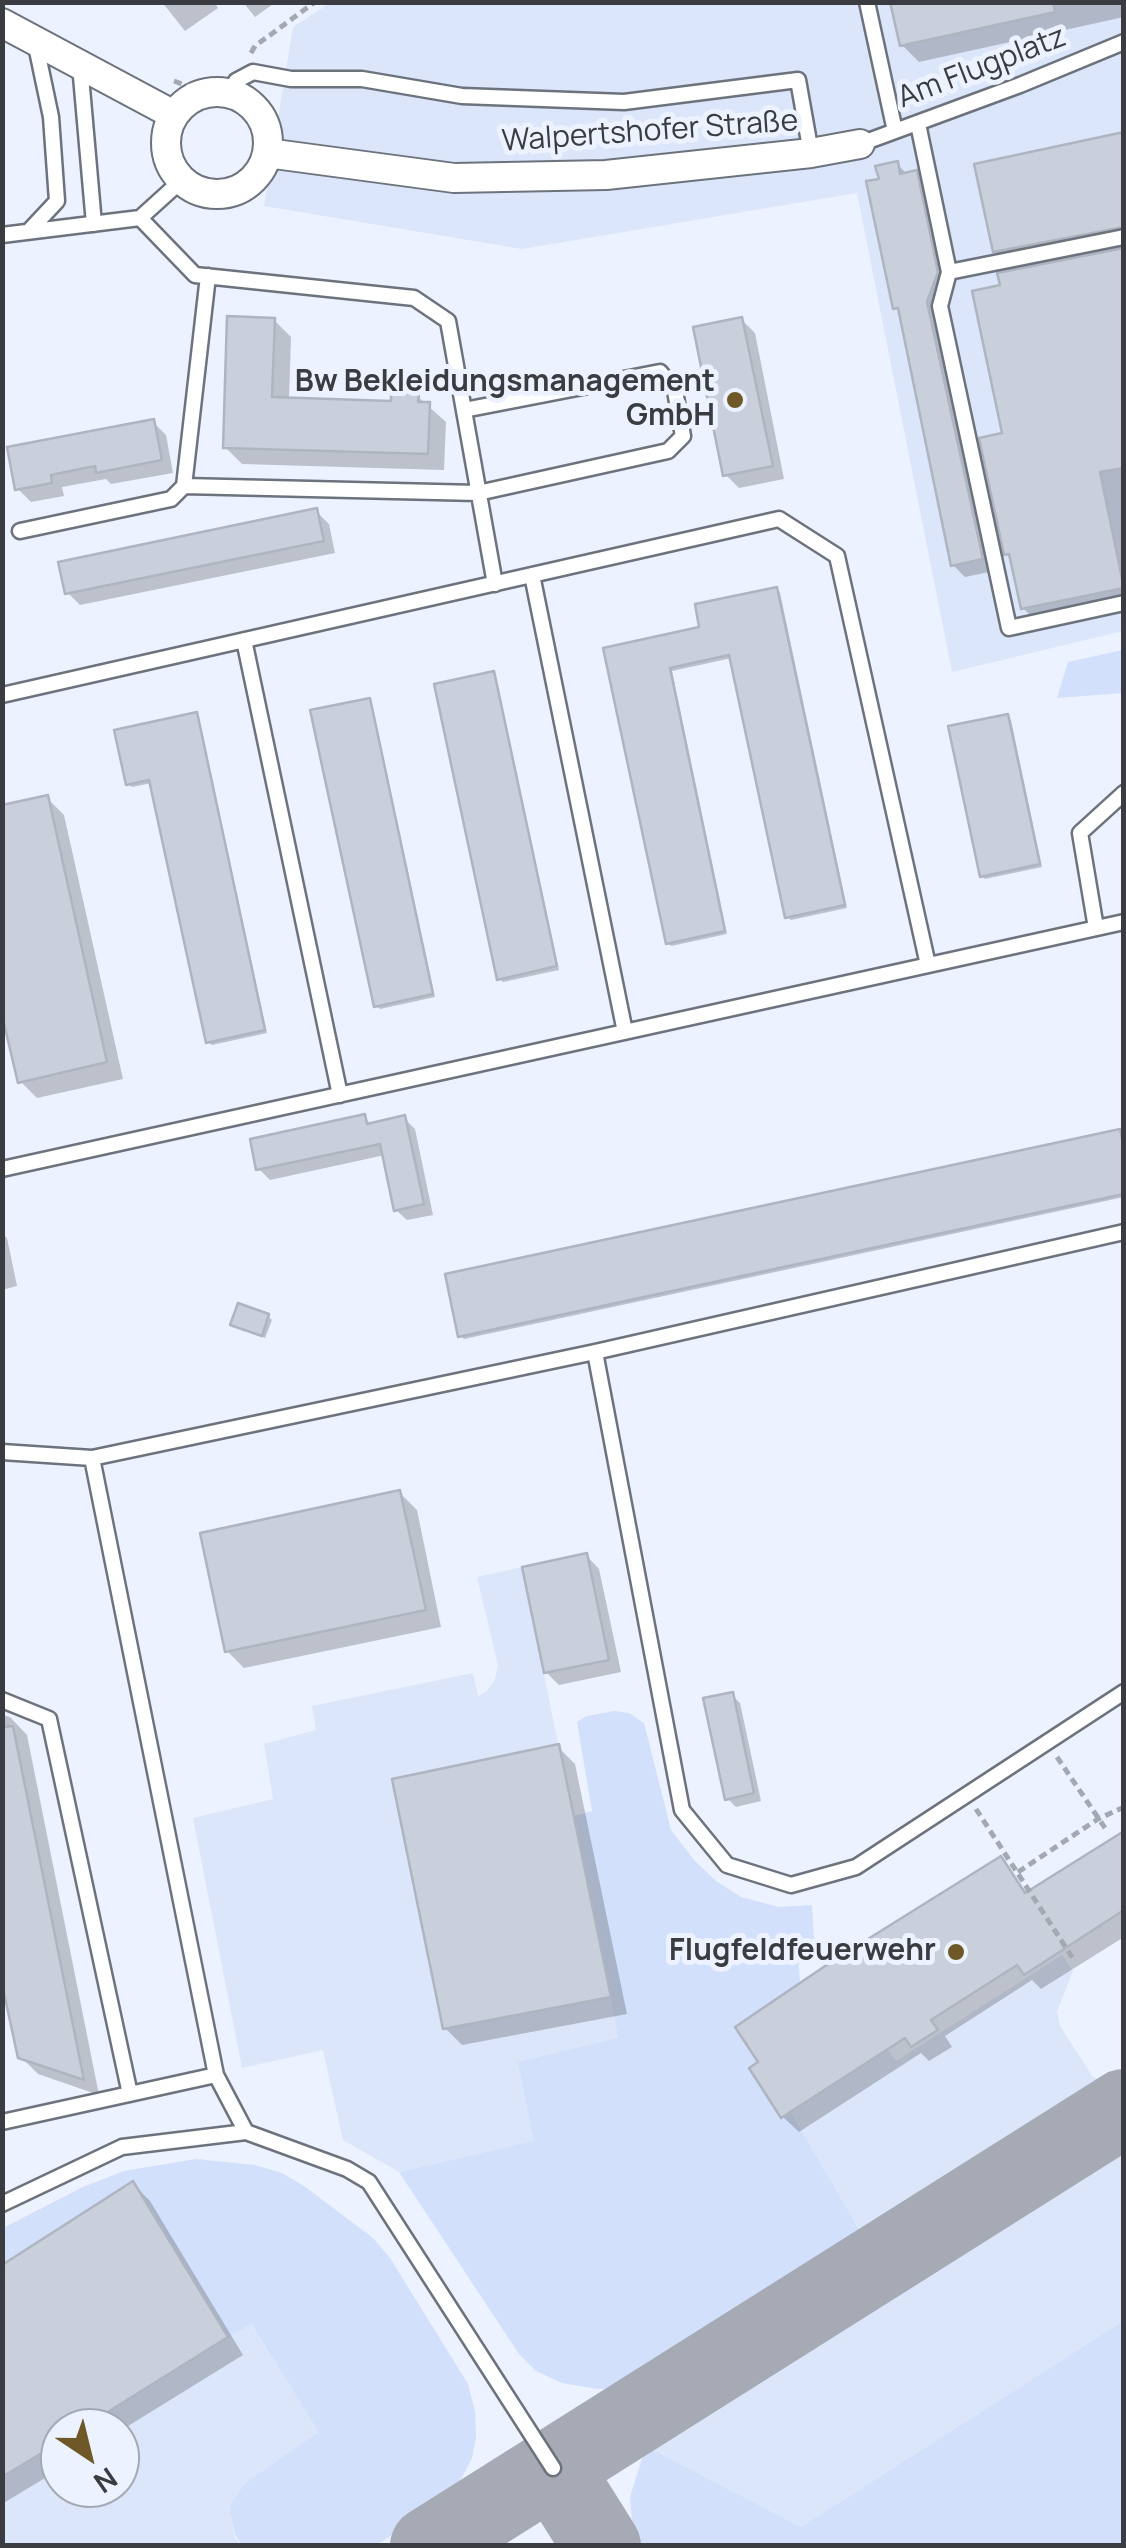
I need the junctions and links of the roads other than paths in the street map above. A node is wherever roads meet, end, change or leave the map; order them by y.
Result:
1 (867, 2) edge
2 (2, 23) edge
3 (34, 40) junction
4 (1124, 42) edge
5 (80, 65) junction
6 (233, 87) junction
7 (174, 115) junction
8 (918, 124) junction
9 (895, 131) junction
10 (860, 144) joint
11 (267, 153) junction
12 (811, 153) junction
13 (182, 180) junction
14 (140, 218) junction
15 (94, 224) junction
16 (28, 232) junction
17 (2, 235) edge
18 (1124, 237) edge
19 (949, 272) junction
20 (208, 276) junction
21 (464, 410) junction
22 (184, 486) junction
23 (478, 493) junction
24 (20, 530) dead end
25 (532, 576) junction
26 (494, 584) junction
27 (1124, 603) edge
28 (244, 640) junction
29 (2, 695) edge
30 (1124, 792) edge
31 (1124, 922) edge
32 (1096, 928) junction
33 (928, 966) junction
34 (625, 1032) junction
35 (340, 1094) junction
36 (2, 1168) edge
37 (1124, 1232) edge
38 (595, 1352) junction
39 (2, 1452) edge
40 (92, 1458) junction
41 (1124, 1692) edge
42 (2, 1700) edge
43 (216, 2074) junction
44 (130, 2094) junction
45 (2, 2122) edge
46 (246, 2132) junction
47 (2, 2204) edge
48 (552, 2468) dead end

1 - 9 lane
2 - 3 street
3 - 5 street
3 - 16 lane
4 - 8 lane, Am Flugplatz
5 - 7 street
5 - 15 lane
6 - 7 street
6 - 11 street
6 - 12 lane
7 - 13 street
8 - 9 lane, Am Flugplatz
8 - 19 lane
9 - 10 lane, Am Flugplatz
10 - 12 street, Walpertshofer Straße
11 - 12 street, Walpertshofer Straße
11 - 13 street
13 - 14 lane
14 - 15 lane
14 - 20 lane
15 - 16 lane
16 - 17 lane
18 - 19 lane
19 - 27 lane
20 - 21 lane
20 - 22 lane
21 - 23 lane
21 - 23 lane
22 - 23 lane
22 - 24 lane
23 - 26 lane
25 - 26 lane
25 - 33 lane
25 - 34 lane
26 - 28 lane
28 - 29 lane
28 - 35 lane
30 - 32 lane
31 - 32 lane
32 - 33 lane
33 - 34 lane
34 - 35 lane
35 - 36 lane
37 - 38 lane
38 - 40 lane
38 - 41 lane
39 - 40 lane
40 - 43 lane
42 - 44 lane
43 - 44 lane
43 - 46 lane
44 - 45 lane
46 - 47 lane
46 - 48 lane

